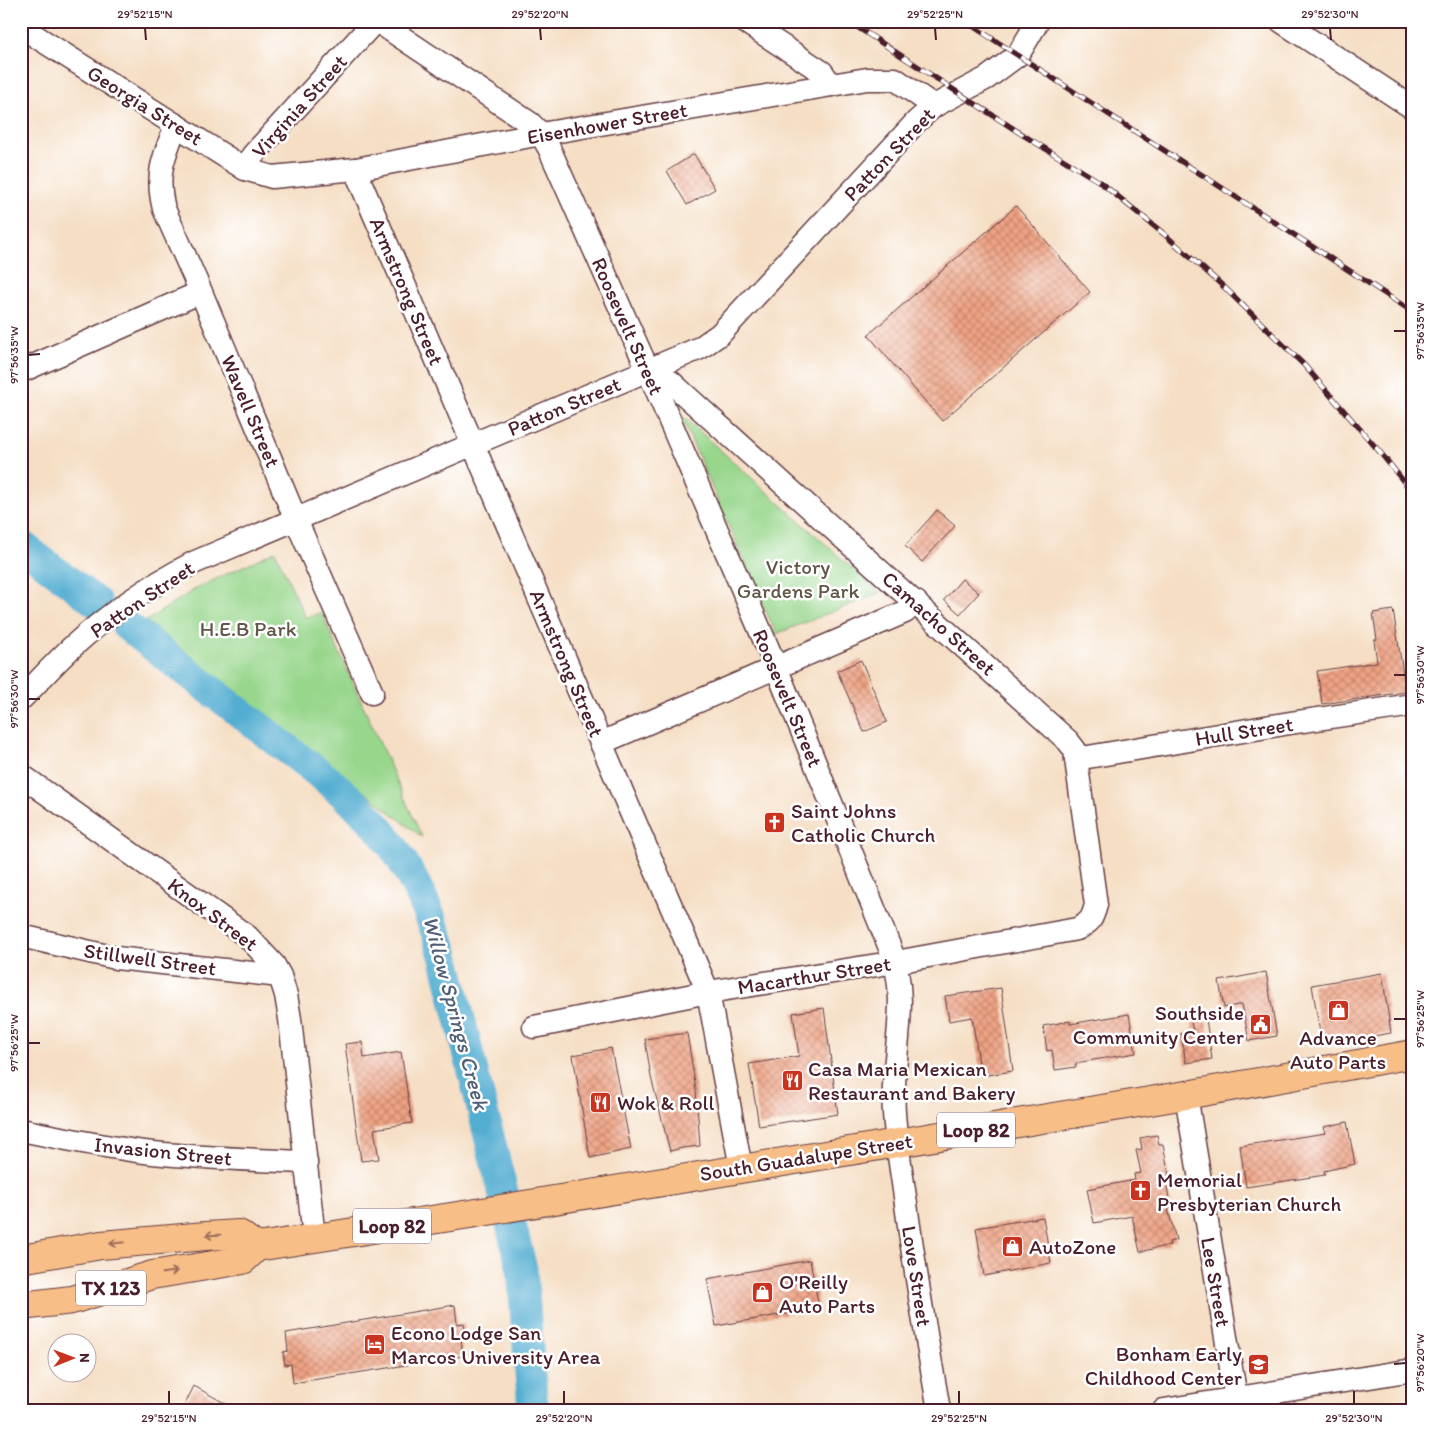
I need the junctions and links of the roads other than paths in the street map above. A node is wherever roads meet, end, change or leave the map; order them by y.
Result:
1 (376, 21) edge
2 (744, 21) edge
3 (1038, 21) edge
4 (1281, 21) edge
5 (21, 27) edge
6 (831, 85) junction
7 (934, 106) junction
8 (1413, 108) edge
9 (176, 125) junction
10 (541, 134) junction
11 (245, 169) junction
12 (356, 169) junction
13 (272, 177) joint
14 (201, 292) junction
15 (24, 370) dead end
16 (648, 370) junction
17 (473, 444) junction
18 (296, 520) junction
19 (916, 602) junction
20 (776, 667) junction
21 (372, 692) dead end
22 (21, 699) edge
23 (1413, 705) edge
24 (601, 743) junction
25 (1076, 759) junction
26 (21, 775) edge
27 (1092, 918) joint
28 (21, 936) edge
29 (896, 962) junction
30 (280, 976) junction
31 (708, 992) junction
32 (534, 1027) dead end
33 (1413, 1054) edge
34 (1186, 1096) junction
35 (21, 1130) edge
36 (898, 1142) junction
37 (306, 1162) junction
38 (741, 1168) junction
39 (314, 1238) junction
40 (257, 1247) junction
41 (21, 1259) edge
42 (21, 1306) edge
43 (1413, 1370) edge
44 (1237, 1404) edge
45 (939, 1410) edge
46 (1164, 1410) edge

1 - 10 street
1 - 11 street, Virginia Street
2 - 6 street
3 - 7 street, Patton Street
4 - 8 street
5 - 9 street, Georgia Street
6 - 7 street, Eisenhower Street
6 - 10 street, Eisenhower Street
7 - 16 street, Patton Street
9 - 11 street, Georgia Street
9 - 14 street, Wavell Street
10 - 12 street, Eisenhower Street
10 - 16 street, Roosevelt Street
11 - 13 street, Georgia Street
12 - 13 street, Eisenhower Street
12 - 17 street, Armstrong Street
14 - 15 street
14 - 18 street, Wavell Street
16 - 17 street, Patton Street
16 - 19 street, Camacho Street
16 - 20 street, Roosevelt Street
17 - 18 street, Patton Street
17 - 24 street, Armstrong Street
18 - 21 street, Wavell Street
18 - 22 street, Patton Street
19 - 20 street
19 - 25 street, Camacho Street
20 - 24 street
20 - 29 street, Roosevelt Street
23 - 25 street, Hull Street
24 - 31 street, Armstrong Street
25 - 27 street, Camacho Street
26 - 30 street, Knox Street
27 - 29 street, Macarthur Street
28 - 30 street, Stillwell Street
29 - 31 street, Macarthur Street
29 - 36 street, Roosevelt Street
30 - 37 street, Knox Street
31 - 32 street, Macarthur Street
31 - 38 street, Armstrong Street
33 - 34 main road, South Guadalupe Street / Loop 82
34 - 36 main road, South Guadalupe Street / Loop 82
34 - 44 street, Lee Street
35 - 37 street, Invasion Street
36 - 38 main road, South Guadalupe Street / Loop 82
36 - 45 street, Love Street
37 - 39 street, Knox Street
38 - 39 main road, South Guadalupe Street / Loop 82
39 - 40 main road, South Guadalupe Street / Loop 82
40 -> 41 main road
42 -> 40 main road, South Guadalupe Street / TX 123
43 - 44 street
44 - 46 street

